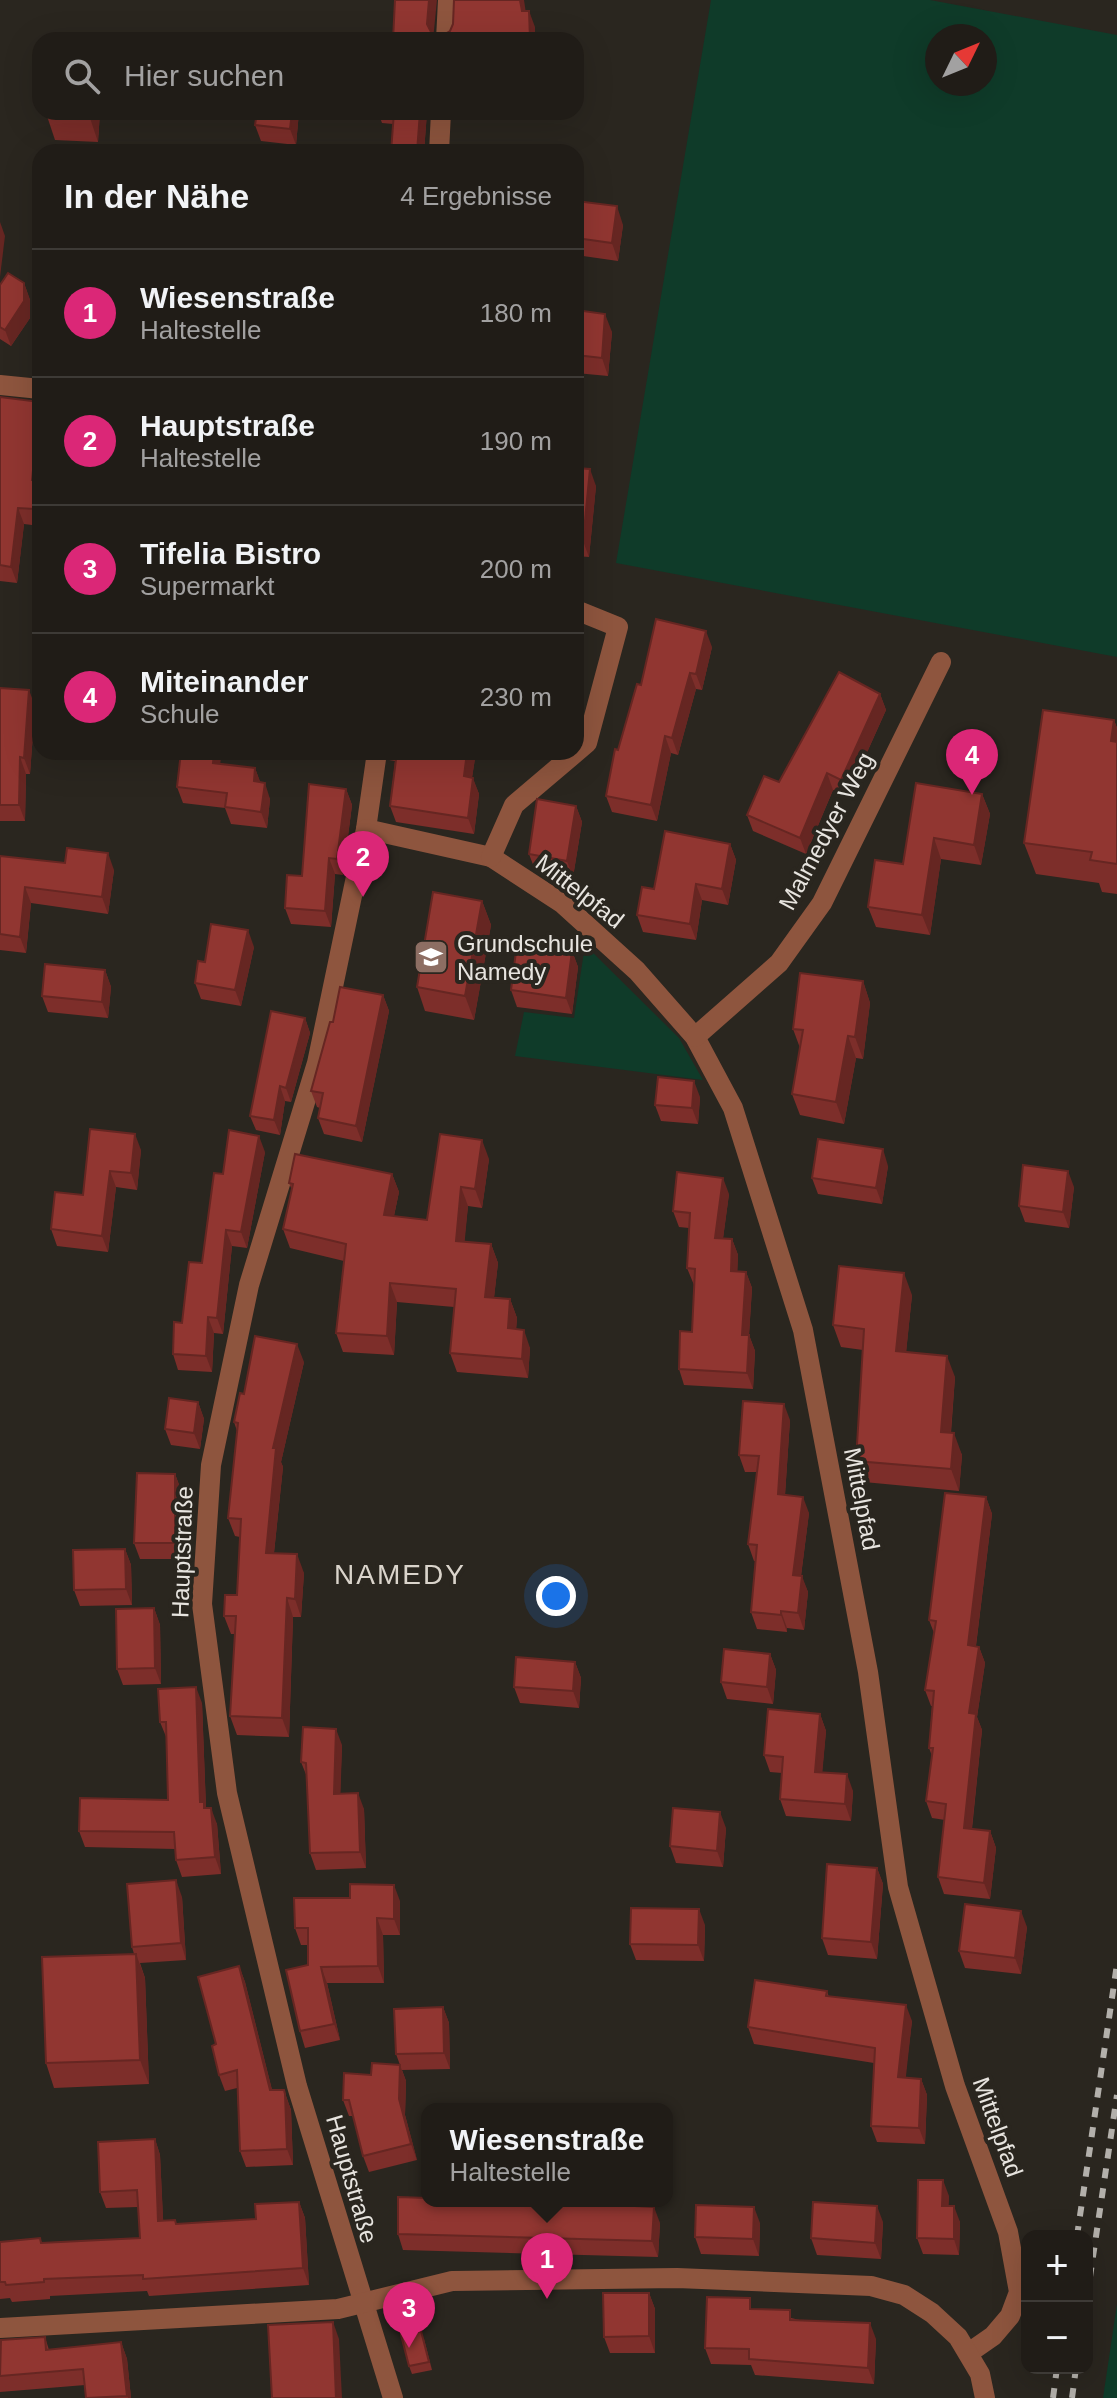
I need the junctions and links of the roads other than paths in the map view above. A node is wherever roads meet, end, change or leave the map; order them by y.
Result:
1 (448, 0) edge
2 (446, 32) edge
3 (441, 120) edge
4 (439, 144) edge
5 (0, 385) edge
6 (32, 388) edge
7 (584, 613) edge
8 (941, 662) dead end
9 (584, 746) edge
10 (376, 760) edge
11 (567, 760) edge
12 (366, 829) junction
13 (491, 857) junction
14 (695, 1037) junction
15 (361, 2303) junction
16 (0, 2328) edge
17 (970, 2352) junction
18 (393, 2398) edge
19 (985, 2398) edge

1 - 2 street
3 - 4 street
5 - 6 street
7 - 9 street
8 - 14 street, Malmedyer Weg
10 - 12 street, Hauptstraße
11 - 13 street
12 - 13 street, Mittelpfad
12 - 15 street, Hauptstraße
13 - 14 street, Mittelpfad
14 - 17 street, Mittelpfad
15 - 16 street
15 - 17 street
15 - 18 street, Hauptstraße
17 - 19 street

